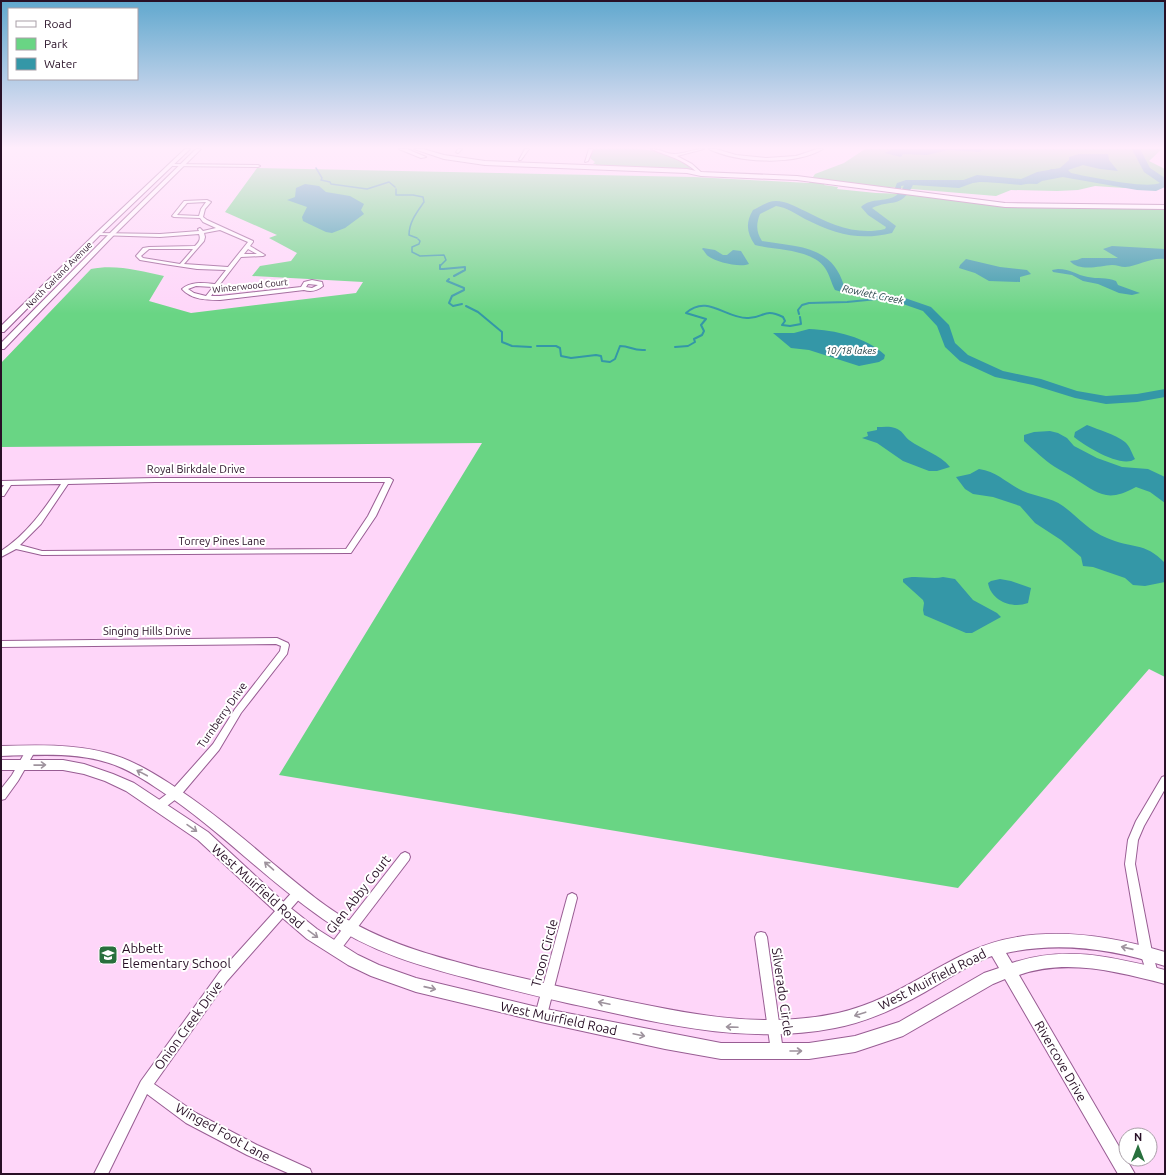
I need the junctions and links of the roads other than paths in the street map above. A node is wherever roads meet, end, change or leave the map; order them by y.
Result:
1 (131, 204) edge
2 (143, 204) edge
3 (184, 204) edge
4 (206, 204) edge
5 (1007, 204) edge
6 (1165, 207) edge
7 (200, 217) junction
8 (215, 225) junction
9 (222, 228) junction
10 (201, 231) junction
11 (100, 232) junction
12 (114, 232) junction
13 (197, 247) junction
14 (249, 247) junction
15 (241, 256) junction
16 (181, 265) junction
17 (230, 269) junction
18 (216, 286) junction
19 (304, 288) dead end
20 (207, 298) junction
21 (1, 330) edge
22 (1, 347) edge
23 (390, 480) joint
24 (66, 482) junction
25 (1, 483) edge
26 (9, 483) junction
27 (1, 494) edge
28 (15, 546) junction
29 (1, 555) edge
30 (1, 644) edge
31 (284, 652) joint
32 (31, 750) junction
33 (1, 751) edge
34 (1, 765) edge
35 (22, 765) junction
36 (1165, 780) edge
37 (176, 793) junction
38 (1, 796) edge
39 (160, 806) junction
40 (405, 857) dead end
41 (299, 892) junction
42 (572, 898) dead end
43 (282, 910) junction
44 (349, 928) junction
45 (761, 936) dead end
46 (995, 948) junction
47 (334, 949) junction
48 (1146, 952) junction
49 (1165, 958) edge
50 (1009, 971) junction
51 (1158, 975) edge
52 (548, 991) junction
53 (541, 1015) junction
54 (774, 1027) junction
55 (777, 1051) junction
56 (145, 1084) junction
57 (101, 1174) edge
58 (305, 1174) edge
59 (1128, 1174) edge

1 - 11 main road, North Garland Avenue
2 - 12 main road, North Garland Avenue
3 - 7 street
4 - 7 street
5 - 6 main road
7 - 8 street
8 - 9 street
8 - 10 street
9 - 10 street
9 - 14 street
10 - 12 street
10 - 13 street
11 - 12 street
11 - 21 main road, North Garland Avenue
12 - 22 main road, North Garland Avenue
13 - 16 street
13 - 16 street
14 - 15 street
14 - 15 street
15 - 17 street
16 - 17 street
17 - 18 street
18 - 20 street
18 - 20 street, Winterwood Court
19 - 20 street, Winterwood Court
23 - 24 street, Royal Birkdale Drive
23 - 28 street, Torrey Pines Lane
24 - 26 street, Royal Birkdale Drive
24 - 28 street
25 - 26 street, Royal Birkdale Drive
26 - 27 street
28 - 29 street
30 - 31 street, Singing Hills Drive
31 - 37 street, Turnberry Drive
32 - 33 street, West Muirfield Road
32 - 35 street
37 -> 32 street, West Muirfield Road
34 - 35 street, West Muirfield Road
35 - 38 street
35 -> 39 street, West Muirfield Road
36 - 48 street
37 - 39 street, Turnberry Drive
41 -> 37 street, West Muirfield Road
39 -> 43 street, West Muirfield Road
40 - 44 street, Glen Abby Court
41 - 43 street, Onion Creek Drive
41 - 44 street, West Muirfield Road
42 - 52 street, Troon Circle
43 -> 47 street, West Muirfield Road
43 - 56 street, Onion Creek Drive
44 - 47 street, Glen Abby Court
44 - 52 street, West Muirfield Road
45 - 54 street, Silverado Circle
48 -> 46 street, West Muirfield Road
46 - 50 street, Rivercove Drive
46 -> 54 street, West Muirfield Road
47 -> 53 street, West Muirfield Road
48 - 49 street, West Muirfield Road
48 - 51 street
50 - 51 street, West Muirfield Road
55 -> 50 street, West Muirfield Road
50 - 59 street, Rivercove Drive
52 - 53 street, Troon Circle
54 -> 52 street, West Muirfield Road
53 -> 55 street, West Muirfield Road
54 - 55 street, Silverado Circle
56 - 57 street, Onion Creek Drive
56 - 58 street, Winged Foot Lane

